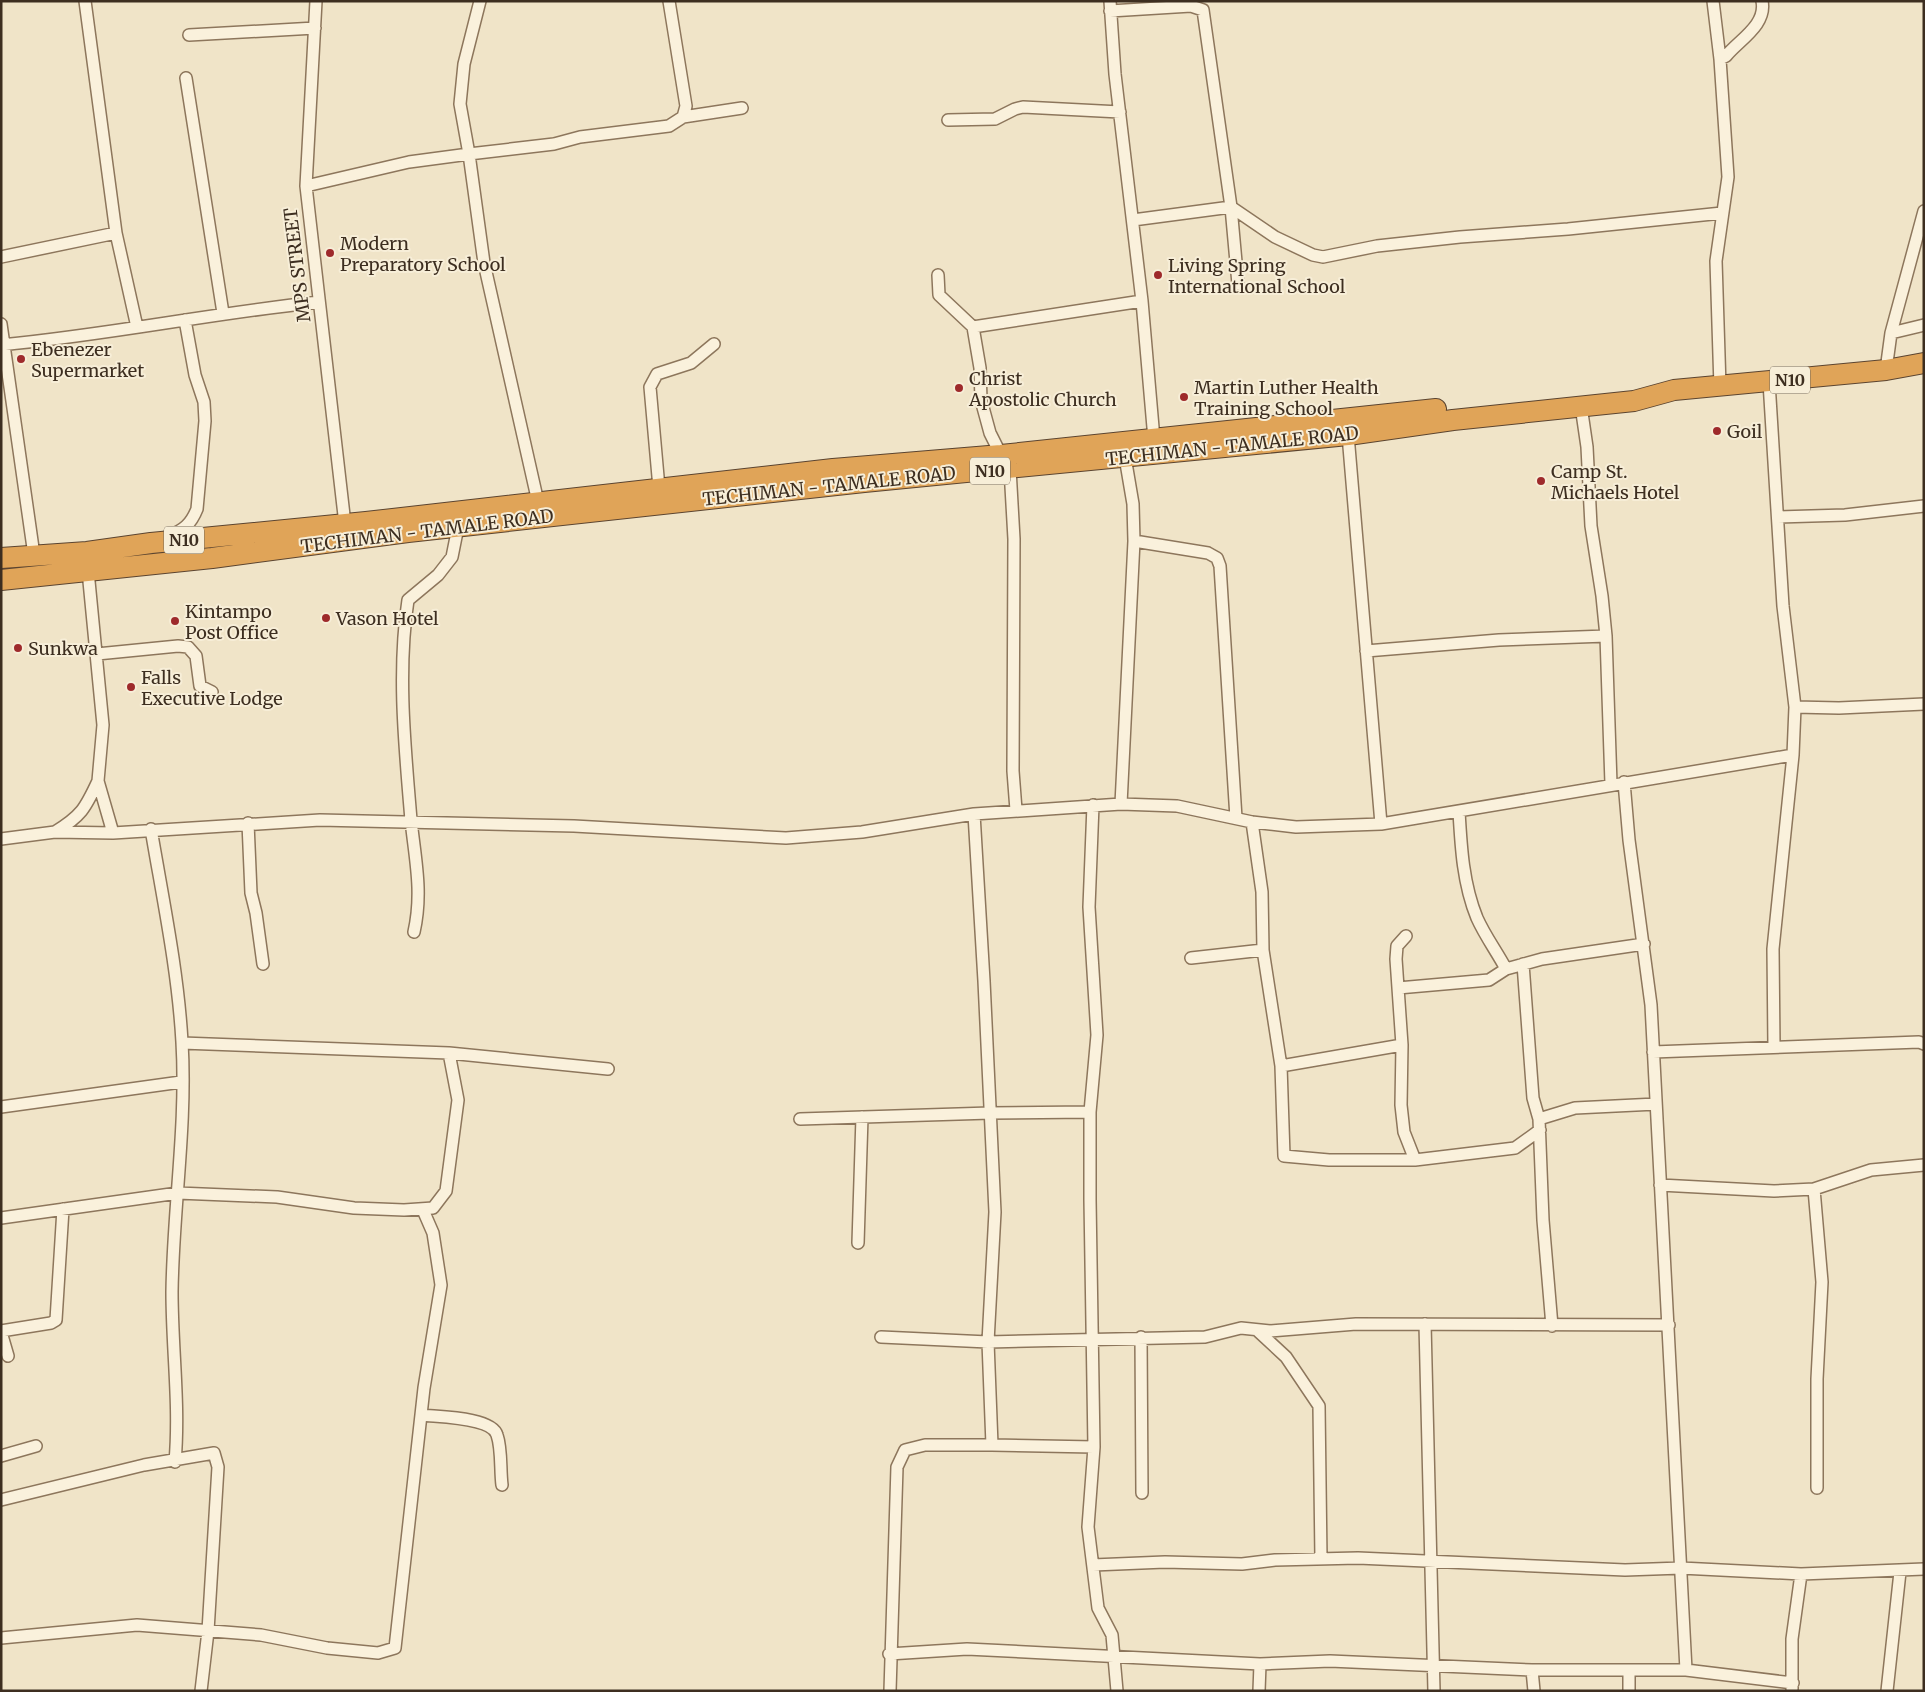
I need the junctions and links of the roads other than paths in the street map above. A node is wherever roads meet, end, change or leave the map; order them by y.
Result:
1 (85, 1) edge
2 (316, 1) edge
3 (480, 1) edge
4 (669, 1) edge
5 (1713, 1) edge
6 (1762, 1) edge
7 (1110, 6) edge
8 (315, 28) junction
9 (189, 35) dead end
10 (1720, 59) junction
11 (186, 78) dead end
12 (742, 108) dead end
13 (1120, 112) junction
14 (683, 117) junction
15 (948, 120) dead end
16 (468, 154) junction
17 (306, 186) junction
18 (1231, 207) junction
19 (1924, 212) edge
20 (1722, 213) junction
21 (1133, 220) junction
22 (116, 232) junction
23 (1, 257) edge
24 (938, 275) dead end
25 (1238, 284) dead end
26 (319, 302) junction
27 (1142, 302) junction
28 (223, 313) junction
29 (185, 320) junction
30 (1, 324) edge
31 (1924, 325) edge
32 (137, 327) junction
33 (973, 327) junction
34 (1891, 333) junction
35 (714, 344) dead end
36 (3, 345) edge
37 (1924, 363) edge
38 (1886, 370) junction
39 (1769, 382) junction
40 (1720, 387) junction
41 (1657, 394) junction
42 (1581, 406) junction
43 (1348, 435) junction
44 (1154, 439) junction
45 (1125, 457) junction
46 (1006, 462) junction
47 (659, 488) junction
48 (538, 502) junction
49 (1924, 506) edge
50 (1778, 517) junction
51 (345, 524) junction
52 (458, 527) junction
53 (1134, 541) junction
54 (151, 543) junction
55 (34, 555) junction
56 (1, 558) edge
57 (88, 561) junction
58 (1, 580) edge
59 (1606, 636) junction
60 (1366, 652) junction
61 (97, 654) junction
62 (212, 692) dead end
63 (1924, 704) edge
64 (1795, 707) junction
65 (1793, 755) junction
66 (98, 781) junction
67 (1624, 782) junction
68 (1611, 784) junction
69 (1121, 804) junction
70 (1093, 805) junction
71 (1016, 810) junction
72 (1459, 811) junction
73 (974, 814) junction
74 (1236, 818) junction
75 (411, 821) junction
76 (1252, 822) junction
77 (248, 823) junction
78 (1381, 824) junction
79 (151, 829) junction
80 (55, 832) junction
81 (113, 833) junction
82 (1, 839) edge
83 (414, 932) dead end
84 (1406, 936) dead end
85 (1644, 944) junction
86 (1263, 950) junction
87 (1191, 958) dead end
88 (263, 964) dead end
89 (1523, 964) junction
90 (1506, 969) junction
91 (1398, 988) junction
92 (182, 1043) junction
93 (1924, 1044) edge
94 (1402, 1045) junction
95 (1774, 1047) junction
96 (1653, 1052) junction
97 (449, 1053) junction
98 (1281, 1066) junction
99 (608, 1069) dead end
100 (182, 1082) junction
101 (1656, 1104) junction
102 (1, 1107) edge
103 (1090, 1112) junction
104 (990, 1113) junction
105 (862, 1117) junction
106 (800, 1119) dead end
107 (1539, 1125) junction
108 (1415, 1160) junction
109 (1924, 1165) edge
110 (1660, 1185) junction
111 (1814, 1189) junction
112 (178, 1193) junction
113 (63, 1209) junction
114 (423, 1210) junction
115 (1, 1218) edge
116 (858, 1243) dead end
117 (1425, 1324) junction
118 (1669, 1325) junction
119 (1552, 1326) junction
120 (1, 1332) edge
121 (1258, 1332) junction
122 (881, 1337) dead end
123 (1141, 1337) junction
124 (1093, 1339) junction
125 (988, 1342) junction
126 (8, 1356) dead end
127 (422, 1414) junction
128 (992, 1445) junction
129 (36, 1446) dead end
130 (1094, 1448) junction
131 (1, 1456) edge
132 (175, 1462) junction
133 (502, 1485) dead end
134 (1817, 1488) dead end
135 (1142, 1493) dead end
136 (1, 1500) edge
137 (1321, 1559) junction
138 (1431, 1562) junction
139 (1092, 1565) junction
140 (1681, 1568) junction
141 (1924, 1570) edge
142 (1900, 1572) junction
143 (1800, 1574) junction
144 (208, 1631) junction
145 (1, 1638) edge
146 (889, 1654) junction
147 (1115, 1658) junction
148 (1260, 1664) junction
149 (1435, 1667) junction
150 (1532, 1670) junction
151 (1686, 1670) junction
152 (1629, 1672) junction
153 (1792, 1687) edge
154 (201, 1691) edge
155 (890, 1691) edge
156 (1117, 1691) edge
157 (1259, 1691) edge
158 (1434, 1691) edge
159 (1534, 1691) edge
160 (1629, 1691) edge
161 (1886, 1691) edge

1 - 22 street
2 - 8 street, MPS STREET
3 - 16 street
4 - 14 street
5 - 10 street
6 - 10 street
7 - 13 street
7 - 18 street
8 - 9 street
8 - 17 street, MPS STREET
10 - 20 street
11 - 28 street
12 - 14 street
13 - 15 street
13 - 21 street
14 - 16 street
16 - 17 street
16 - 48 street
17 - 26 street, MPS STREET
18 - 20 street
18 - 21 street
18 - 25 street
19 - 34 street
20 - 40 street
21 - 27 street
22 - 23 street
22 - 32 street
24 - 33 street
26 - 28 street
26 - 51 street, MPS STREET
27 - 33 street
27 - 44 street
28 - 29 street
29 - 32 street
29 - 54 street
30 - 36 street
31 - 34 street
32 - 36 street
33 - 46 street
34 - 38 street
35 - 47 street
36 - 55 street
37 - 38 highway, TECHIMAN - TAMALE ROAD / N10
38 - 39 highway, TECHIMAN - TAMALE ROAD / N10
39 - 40 highway, TECHIMAN - TAMALE ROAD / N10
39 - 50 street
40 - 41 highway, TECHIMAN - TAMALE ROAD / N10
41 - 42 highway, TECHIMAN - TAMALE ROAD / N10
41 - 44 highway, TECHIMAN - TAMALE ROAD / N10
42 - 43 highway, TECHIMAN - TAMALE ROAD / N10
42 - 59 street
43 - 45 highway, TECHIMAN - TAMALE ROAD / N10
43 - 60 street
44 - 46 highway, TECHIMAN - TAMALE ROAD / N10
45 - 46 highway, TECHIMAN - TAMALE ROAD / N10
45 - 53 street
46 - 47 highway, TECHIMAN - TAMALE ROAD / N10
46 - 52 highway, TECHIMAN - TAMALE ROAD / N10
46 - 71 street
47 - 48 highway, TECHIMAN - TAMALE ROAD / N10
48 - 51 highway, TECHIMAN - TAMALE ROAD / N10
49 - 50 street
50 - 64 street
51 - 54 highway, TECHIMAN - TAMALE ROAD / N10
52 - 57 highway, TECHIMAN - TAMALE ROAD / N10
52 - 75 street
53 - 69 street
53 - 74 street
54 - 57 highway, TECHIMAN - TAMALE ROAD / N10
55 - 56 highway, TECHIMAN - TAMALE ROAD / N10
55 - 57 highway, TECHIMAN - TAMALE ROAD / N10
57 - 58 highway, TECHIMAN - TAMALE ROAD / N10
57 - 61 street
59 - 60 street
59 - 68 street
60 - 78 street
61 - 62 street
61 - 66 street
63 - 64 street
64 - 65 street
65 - 67 street
65 - 95 street
66 - 80 street
66 - 81 street
67 - 68 street
67 - 85 street
68 - 72 street
69 - 70 street
69 - 74 street
70 - 71 street
70 - 103 street
71 - 73 street
72 - 78 street
72 - 90 street
73 - 75 street
73 - 104 street
74 - 76 street
75 - 77 street
75 - 83 street
76 - 78 street
76 - 86 street
77 - 79 street
77 - 88 street
79 - 81 street
79 - 92 street
80 - 81 street
80 - 82 street
84 - 91 street
85 - 89 street
85 - 96 street
86 - 87 street
86 - 98 street
89 - 90 street
89 - 107 street
90 - 91 street
91 - 94 street
92 - 97 street
92 - 100 street
93 - 95 street
94 - 98 street
94 - 108 street
95 - 96 street
96 - 101 street
97 - 99 street
97 - 114 street
98 - 108 street
100 - 102 street
100 - 112 street
101 - 107 street
101 - 110 street
103 - 104 street
103 - 124 street
104 - 105 street
104 - 125 street
105 - 106 street
105 - 116 street
107 - 108 street
107 - 119 street
109 - 111 street
110 - 111 street
110 - 118 street
111 - 134 street
112 - 113 street
112 - 114 street
112 - 132 street
113 - 115 street
113 - 120 street
114 - 127 street
117 - 119 street
117 - 121 street
117 - 138 street
118 - 119 street
118 - 140 street
120 - 126 street
121 - 123 street
121 - 137 street
122 - 125 street
123 - 124 street
123 - 135 street
124 - 125 street
124 - 130 street
125 - 128 street
127 - 133 street
127 - 144 street
128 - 130 street
128 - 146 street
129 - 131 street
130 - 139 street
132 - 136 street
132 - 144 street
137 - 138 street
137 - 139 street
138 - 140 street
138 - 149 street
139 - 147 street
140 - 143 street
140 - 151 street
141 - 142 street
142 - 143 street
142 - 161 street
143 - 153 street
144 - 145 street
144 - 154 street
146 - 147 street
146 - 155 street
147 - 148 street
147 - 156 street
148 - 149 street
148 - 157 street
149 - 150 street
149 - 158 street
150 - 152 street
150 - 159 street
151 - 152 street
151 - 153 street
152 - 160 street

